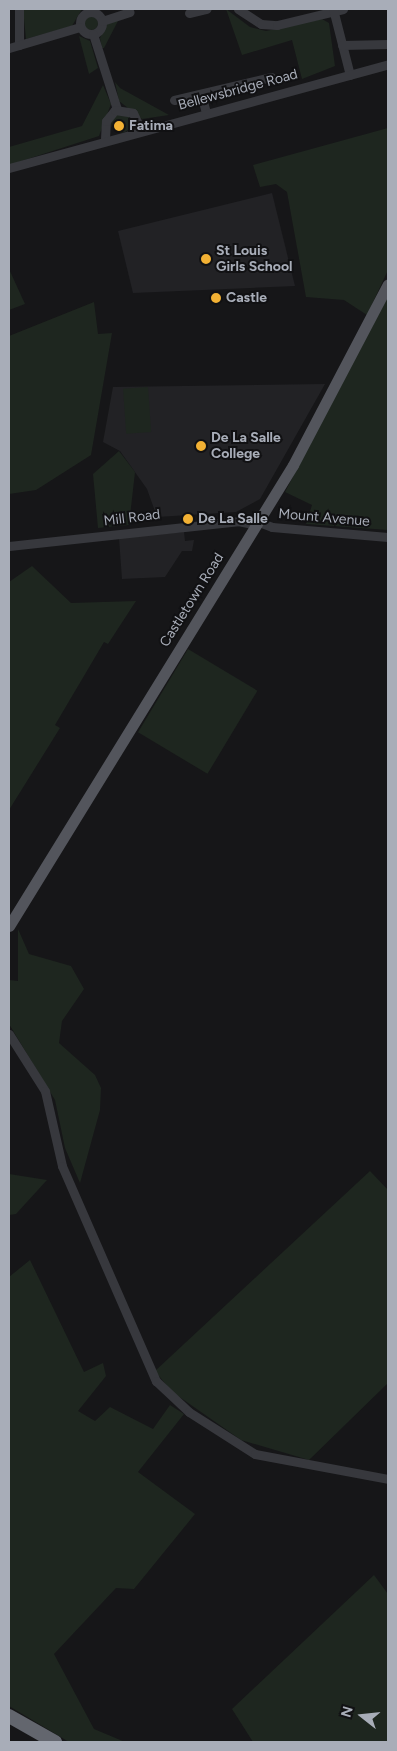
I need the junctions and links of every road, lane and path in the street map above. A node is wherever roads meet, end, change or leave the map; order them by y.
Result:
1 (19, 9) edge
2 (207, 9) edge
3 (238, 9) edge
4 (89, 10) edge
5 (336, 10) edge
6 (130, 12) dead end
7 (189, 14) dead end
8 (102, 21) junction
9 (80, 27) junction
10 (93, 34) junction
11 (388, 44) edge
12 (19, 45) junction
13 (342, 45) junction
14 (9, 48) edge
15 (388, 64) edge
16 (350, 75) junction
17 (271, 77) dead end
18 (201, 94) junction
19 (174, 100) dead end
20 (117, 109) junction
21 (206, 113) junction
22 (141, 130) junction
23 (104, 139) junction
24 (9, 168) edge
25 (388, 284) edge
26 (258, 524) junction
27 (388, 537) edge
28 (9, 546) edge
29 (9, 926) edge
30 (9, 1034) edge
31 (388, 1479) edge
32 (9, 1716) edge
33 (9, 1725) edge
34 (39, 1742) edge
35 (55, 1742) edge

1 - 12 street
2 - 7 street
3 - 5 street
4 - 8 street
4 - 9 street
5 - 13 street
6 - 8 street
8 - 10 street
9 - 10 street
9 - 12 street
10 - 20 street
11 - 13 street
12 - 14 street
13 - 16 street
15 - 16 street, Bellewsbridge Road
16 - 21 street, Bellewsbridge Road
17 - 18 street
18 - 19 street
18 - 21 street
20 - 22 street
20 - 23 street
21 - 22 street, Bellewsbridge Road
22 - 23 street, Bellewsbridge Road
23 - 24 street, Bellewsbridge Road
25 - 26 main road, Castletown Road
26 - 27 street, Mount Avenue
26 - 28 street, Mill Road
26 - 29 main road, Castletown Road
30 - 31 street
32 - 35 highway
33 - 34 highway

